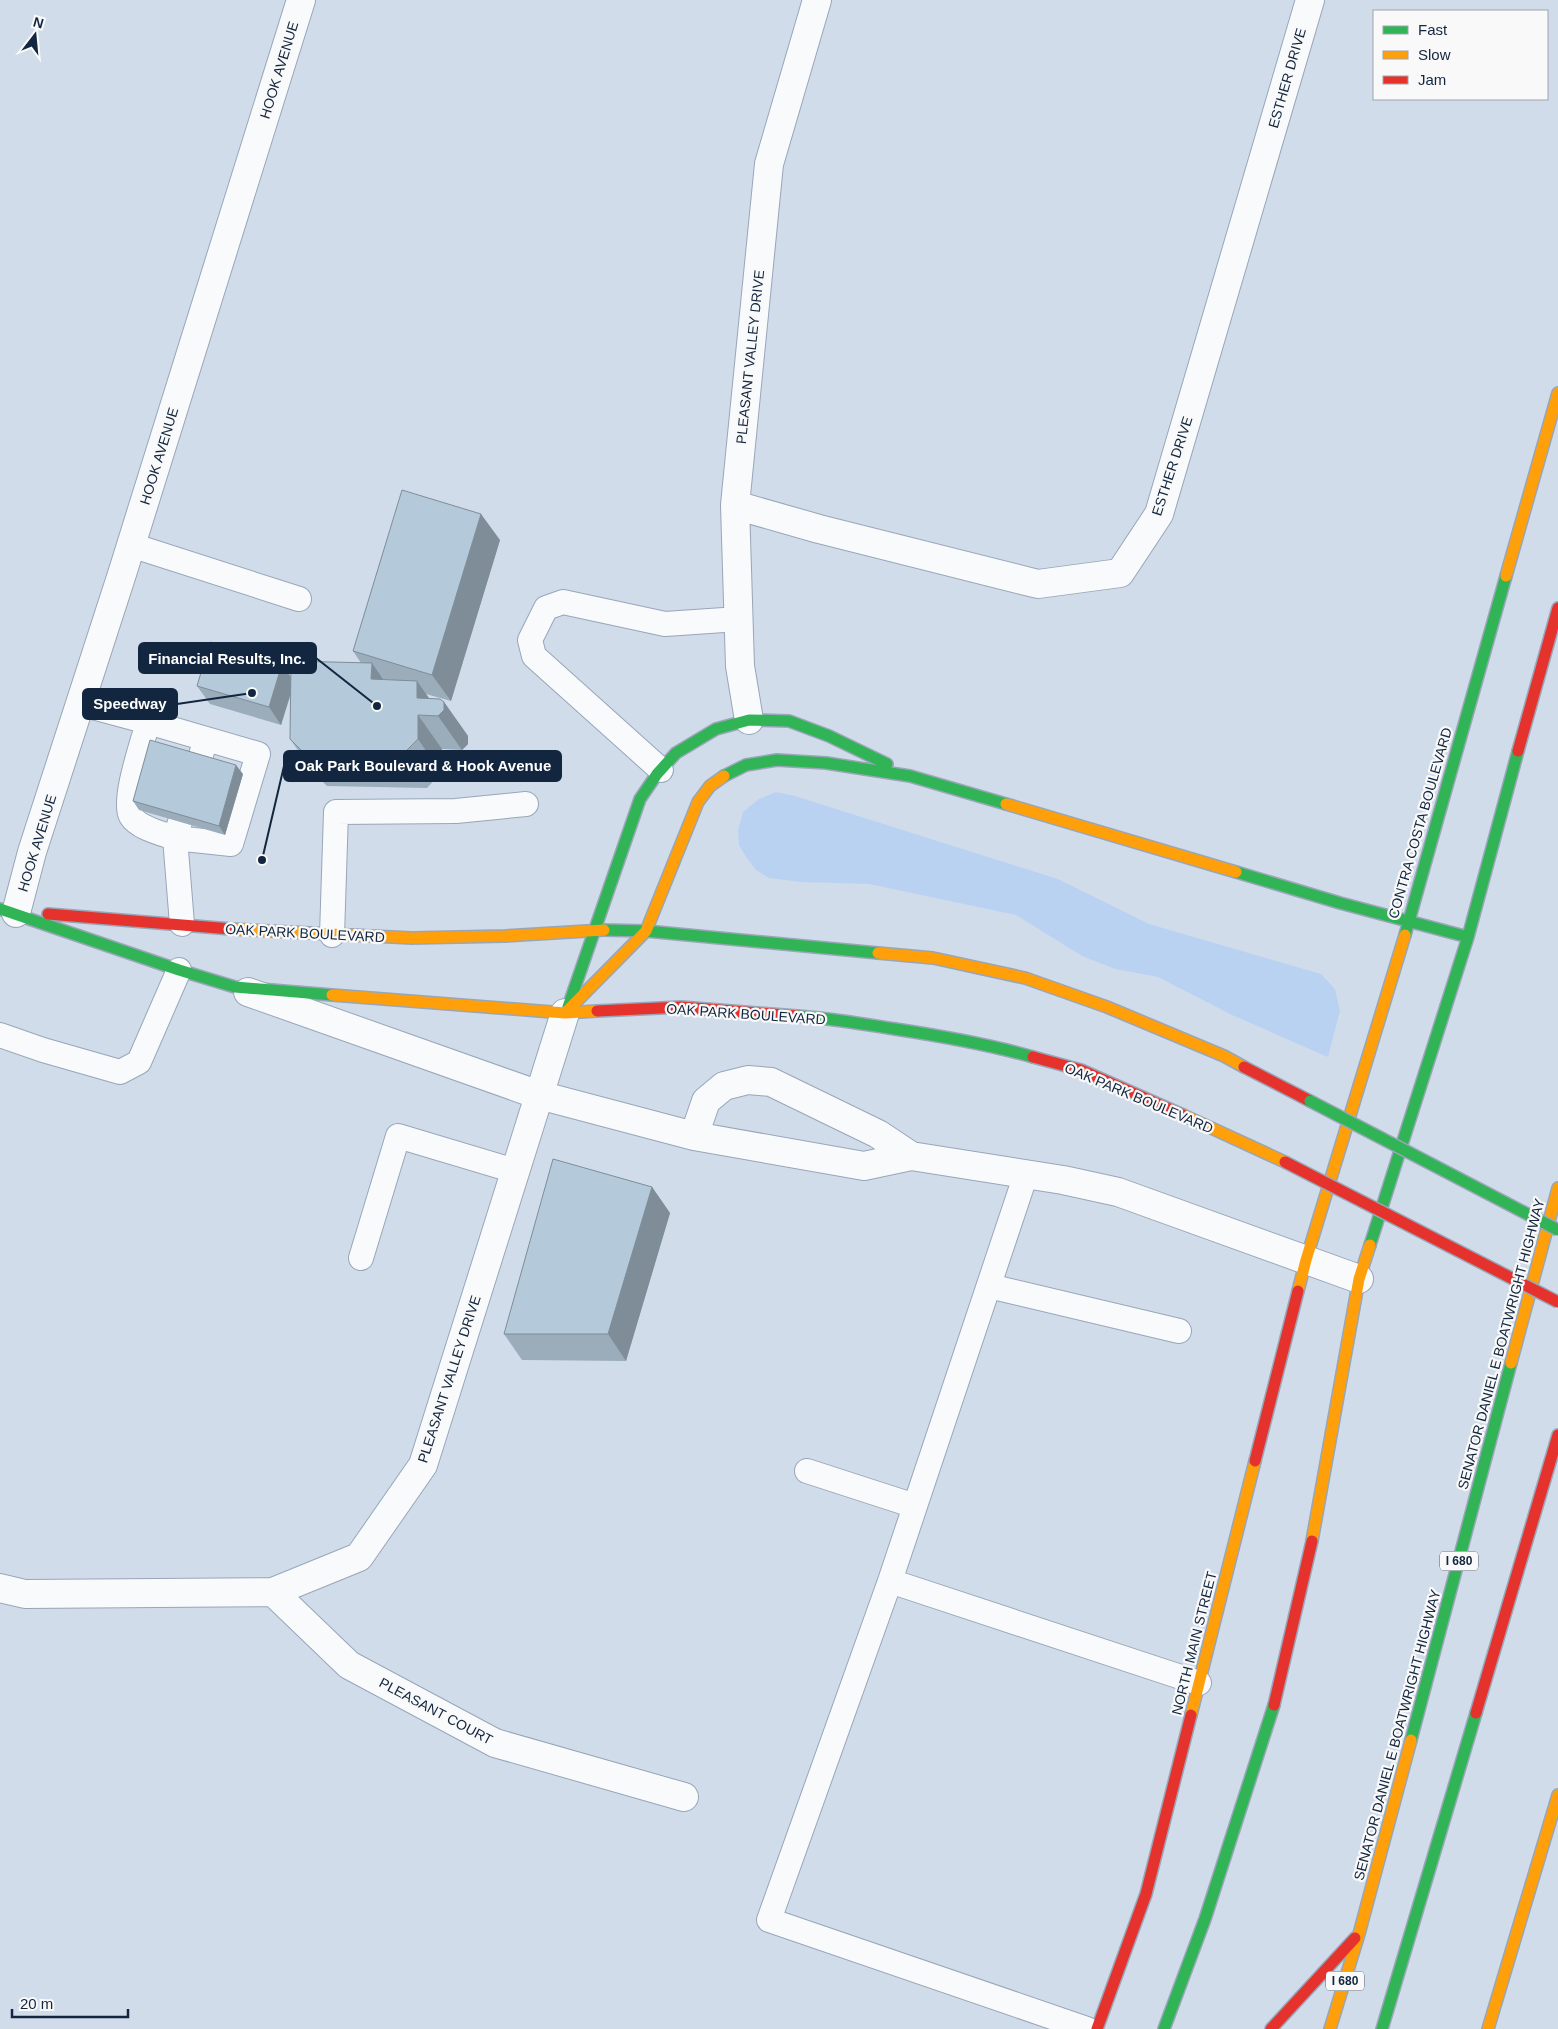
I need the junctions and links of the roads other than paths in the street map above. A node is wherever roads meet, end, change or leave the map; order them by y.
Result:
1 (301, 0) edge
2 (817, 0) edge
3 (1310, 0) edge
4 (1558, 393) edge
5 (735, 505) junction
6 (131, 545) junction
7 (299, 599) dead end
8 (1558, 608) edge
9 (739, 619) junction
10 (81, 704) junction
11 (749, 720) junction
12 (148, 722) junction
13 (206, 739) junction
14 (661, 770) junction
15 (910, 776) junction
16 (526, 804) dead end
17 (176, 838) junction
18 (8, 911) edge
19 (1408, 922) junction
20 (182, 924) junction
21 (594, 930) junction
22 (646, 931) junction
23 (332, 935) junction
24 (1468, 938) junction
25 (179, 970) junction
26 (235, 988) junction
27 (566, 1013) junction
28 (0, 1035) edge
29 (539, 1095) junction
30 (694, 1136) junction
31 (911, 1156) junction
32 (515, 1172) junction
33 (1026, 1174) junction
34 (1558, 1188) edge
35 (1558, 1230) edge
36 (361, 1258) dead end
37 (1306, 1260) junction
38 (1359, 1279) junction
39 (989, 1286) junction
40 (1558, 1302) edge
41 (1178, 1331) dead end
42 (1558, 1435) edge
43 (807, 1470) dead end
44 (915, 1506) junction
45 (890, 1581) junction
46 (0, 1588) edge
47 (273, 1592) junction
48 (1199, 1683) junction
49 (1558, 1795) edge
50 (684, 1797) dead end
51 (1359, 1934) junction
52 (1087, 2029) edge
53 (1097, 2029) edge
54 (1164, 2029) edge
55 (1271, 2029) edge
56 (1330, 2029) edge
57 (1382, 2029) edge
58 (1488, 2029) edge

1 - 6 street, HOOK AVENUE
2 - 5 street, PLEASANT VALLEY DRIVE
3 - 5 street, ESTHER DRIVE
4 - 19 main road, CONTRA COSTA BOULEVARD
5 - 9 street, PLEASANT VALLEY DRIVE
6 - 7 lane
6 - 10 street, HOOK AVENUE
8 - 24 main road
9 - 11 street, PLEASANT VALLEY DRIVE
9 - 14 lane
10 - 12 lane
10 - 18 street, HOOK AVENUE
11 - 14 main road
11 - 15 main road
12 - 13 lane
12 - 17 lane
13 - 17 lane
13 - 17 lane
14 - 21 main road
15 - 19 main road
15 - 22 main road
16 - 23 lane
17 - 20 lane
18 - 20 main road, OAK PARK BOULEVARD
18 - 25 main road, OAK PARK BOULEVARD
19 - 24 main road
19 - 37 main road, CONTRA COSTA BOULEVARD
20 - 23 main road, OAK PARK BOULEVARD
21 - 22 main road, OAK PARK BOULEVARD
21 - 23 main road, OAK PARK BOULEVARD
21 - 27 main road
22 - 27 main road
22 - 35 main road, OAK PARK BOULEVARD, bridge
24 - 38 main road
25 - 26 main road, OAK PARK BOULEVARD
25 - 28 lane
26 - 27 main road, OAK PARK BOULEVARD
26 - 29 street, OAK PARK BOULEVARD
27 - 29 street
27 - 40 main road, OAK PARK BOULEVARD, bridge
29 - 30 street, OAK PARK BOULEVARD
29 - 32 street, PLEASANT VALLEY DRIVE
30 - 31 street, OAK PARK BOULEVARD
30 - 31 street, OAK PARK BOULEVARD
31 - 33 street, OAK PARK BOULEVARD
32 - 36 lane
32 - 47 street, PLEASANT VALLEY DRIVE
33 - 37 street, OAK PARK BOULEVARD
33 - 39 lane
34 - 51 main road, SENATOR DANIEL E BOATWRIGHT HIGHWAY / I 680
37 - 38 street, OAK PARK BOULEVARD
37 - 48 main road, NORTH MAIN STREET
38 - 54 main road
39 - 41 lane
39 - 44 lane
42 - 57 main road
43 - 44 lane
44 - 45 lane
45 - 48 lane
45 - 52 lane
46 - 47 street, PLEASANT VALLEY DRIVE
47 - 50 street, PLEASANT COURT
48 - 53 main road, NORTH MAIN STREET
49 - 58 main road
51 - 55 main road
51 - 56 main road, SENATOR DANIEL E BOATWRIGHT HIGHWAY / I 680

